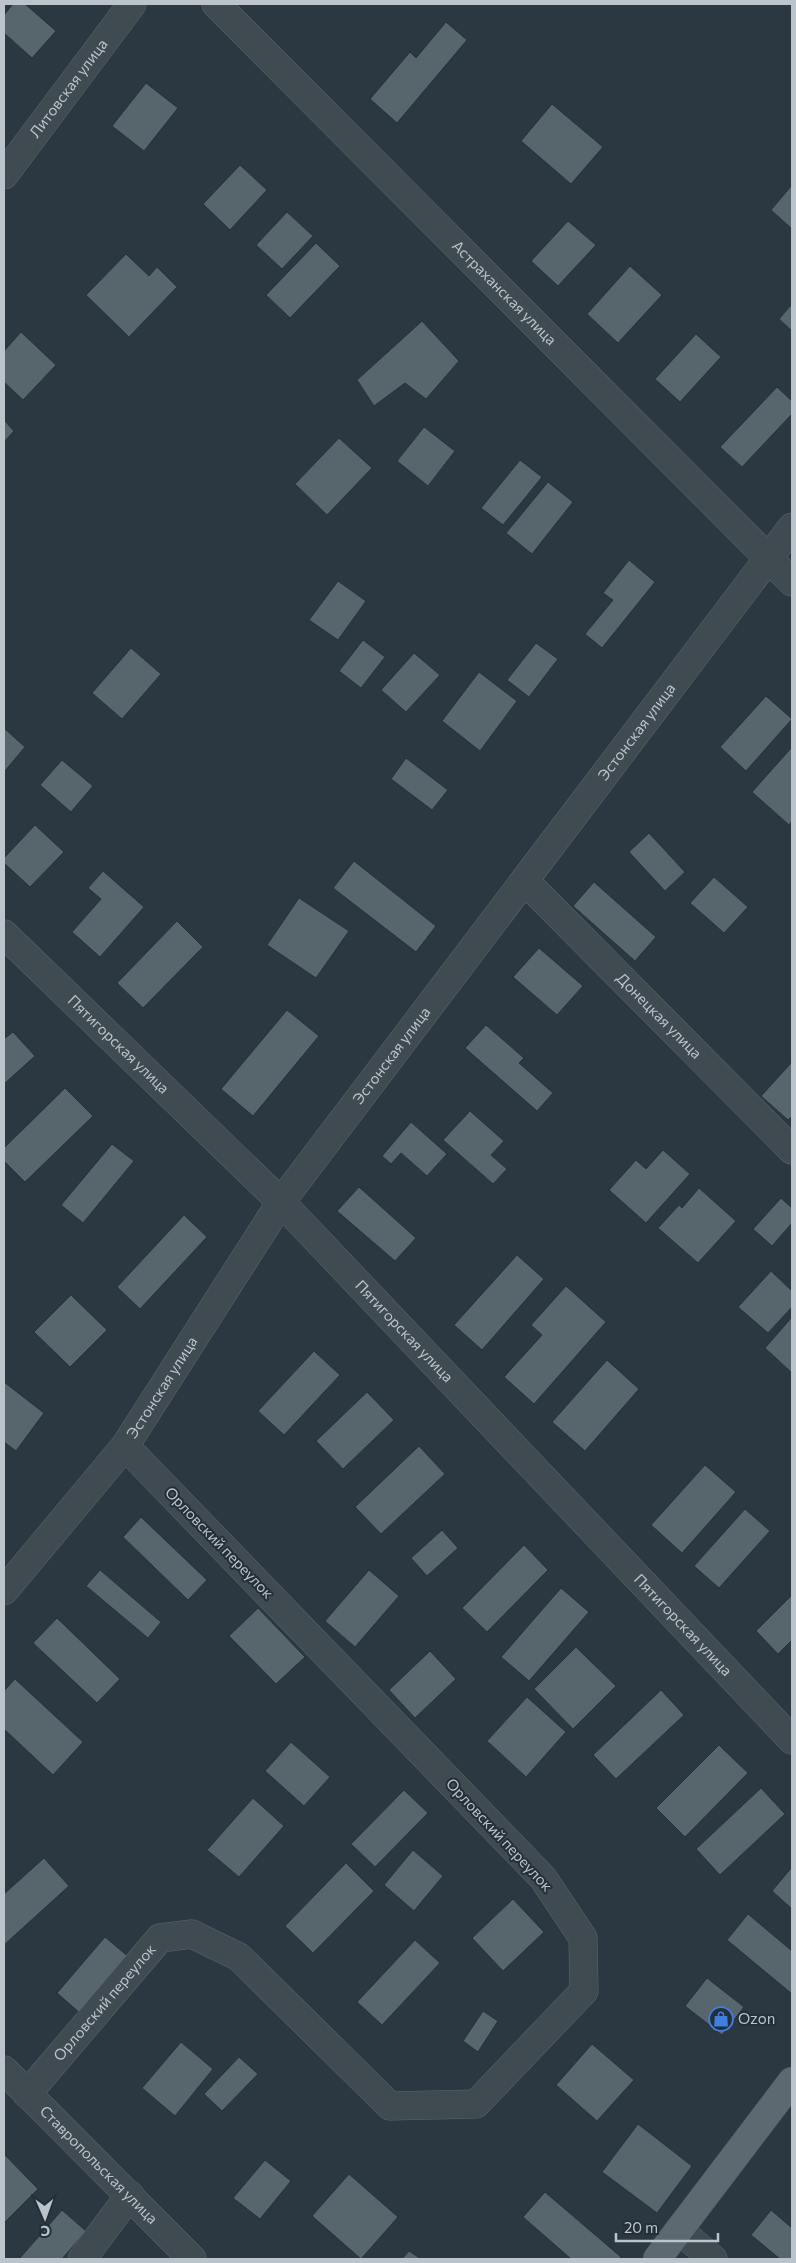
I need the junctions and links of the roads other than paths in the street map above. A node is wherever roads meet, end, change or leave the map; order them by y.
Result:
1 (132, 4) edge
2 (216, 4) edge
3 (4, 175) edge
4 (792, 527) edge
5 (770, 559) junction
6 (792, 582) edge
7 (525, 881) junction
8 (4, 934) edge
9 (792, 1150) edge
10 (281, 1202) junction
11 (125, 1446) junction
12 (4, 1592) edge
13 (792, 1740) edge
14 (4, 2070) edge
15 (792, 2081) edge
16 (28, 2094) junction
17 (130, 2195) junction
18 (679, 2230) junction
19 (82, 2259) edge
20 (192, 2259) edge
21 (657, 2259) edge
22 (713, 2259) edge

1 - 3 street, Литовская улица
2 - 5 street, Астраханская улица
4 - 5 street, Эстонская улица
5 - 6 street, Астраханская улица
5 - 7 street, Эстонская улица
7 - 9 street, Донецкая улица
7 - 10 street, Эстонская улица
8 - 10 street, Пятигорская улица
10 - 11 street, Эстонская улица
10 - 13 street, Пятигорская улица
11 - 12 street, Эстонская улица
11 - 16 street, Орловский переулок
14 - 16 street, Ставропольская улица
15 - 18 main road
16 - 17 street, Ставропольская улица
17 - 19 street
17 - 20 street, Ставропольская улица
18 - 21 main road
18 - 22 street

